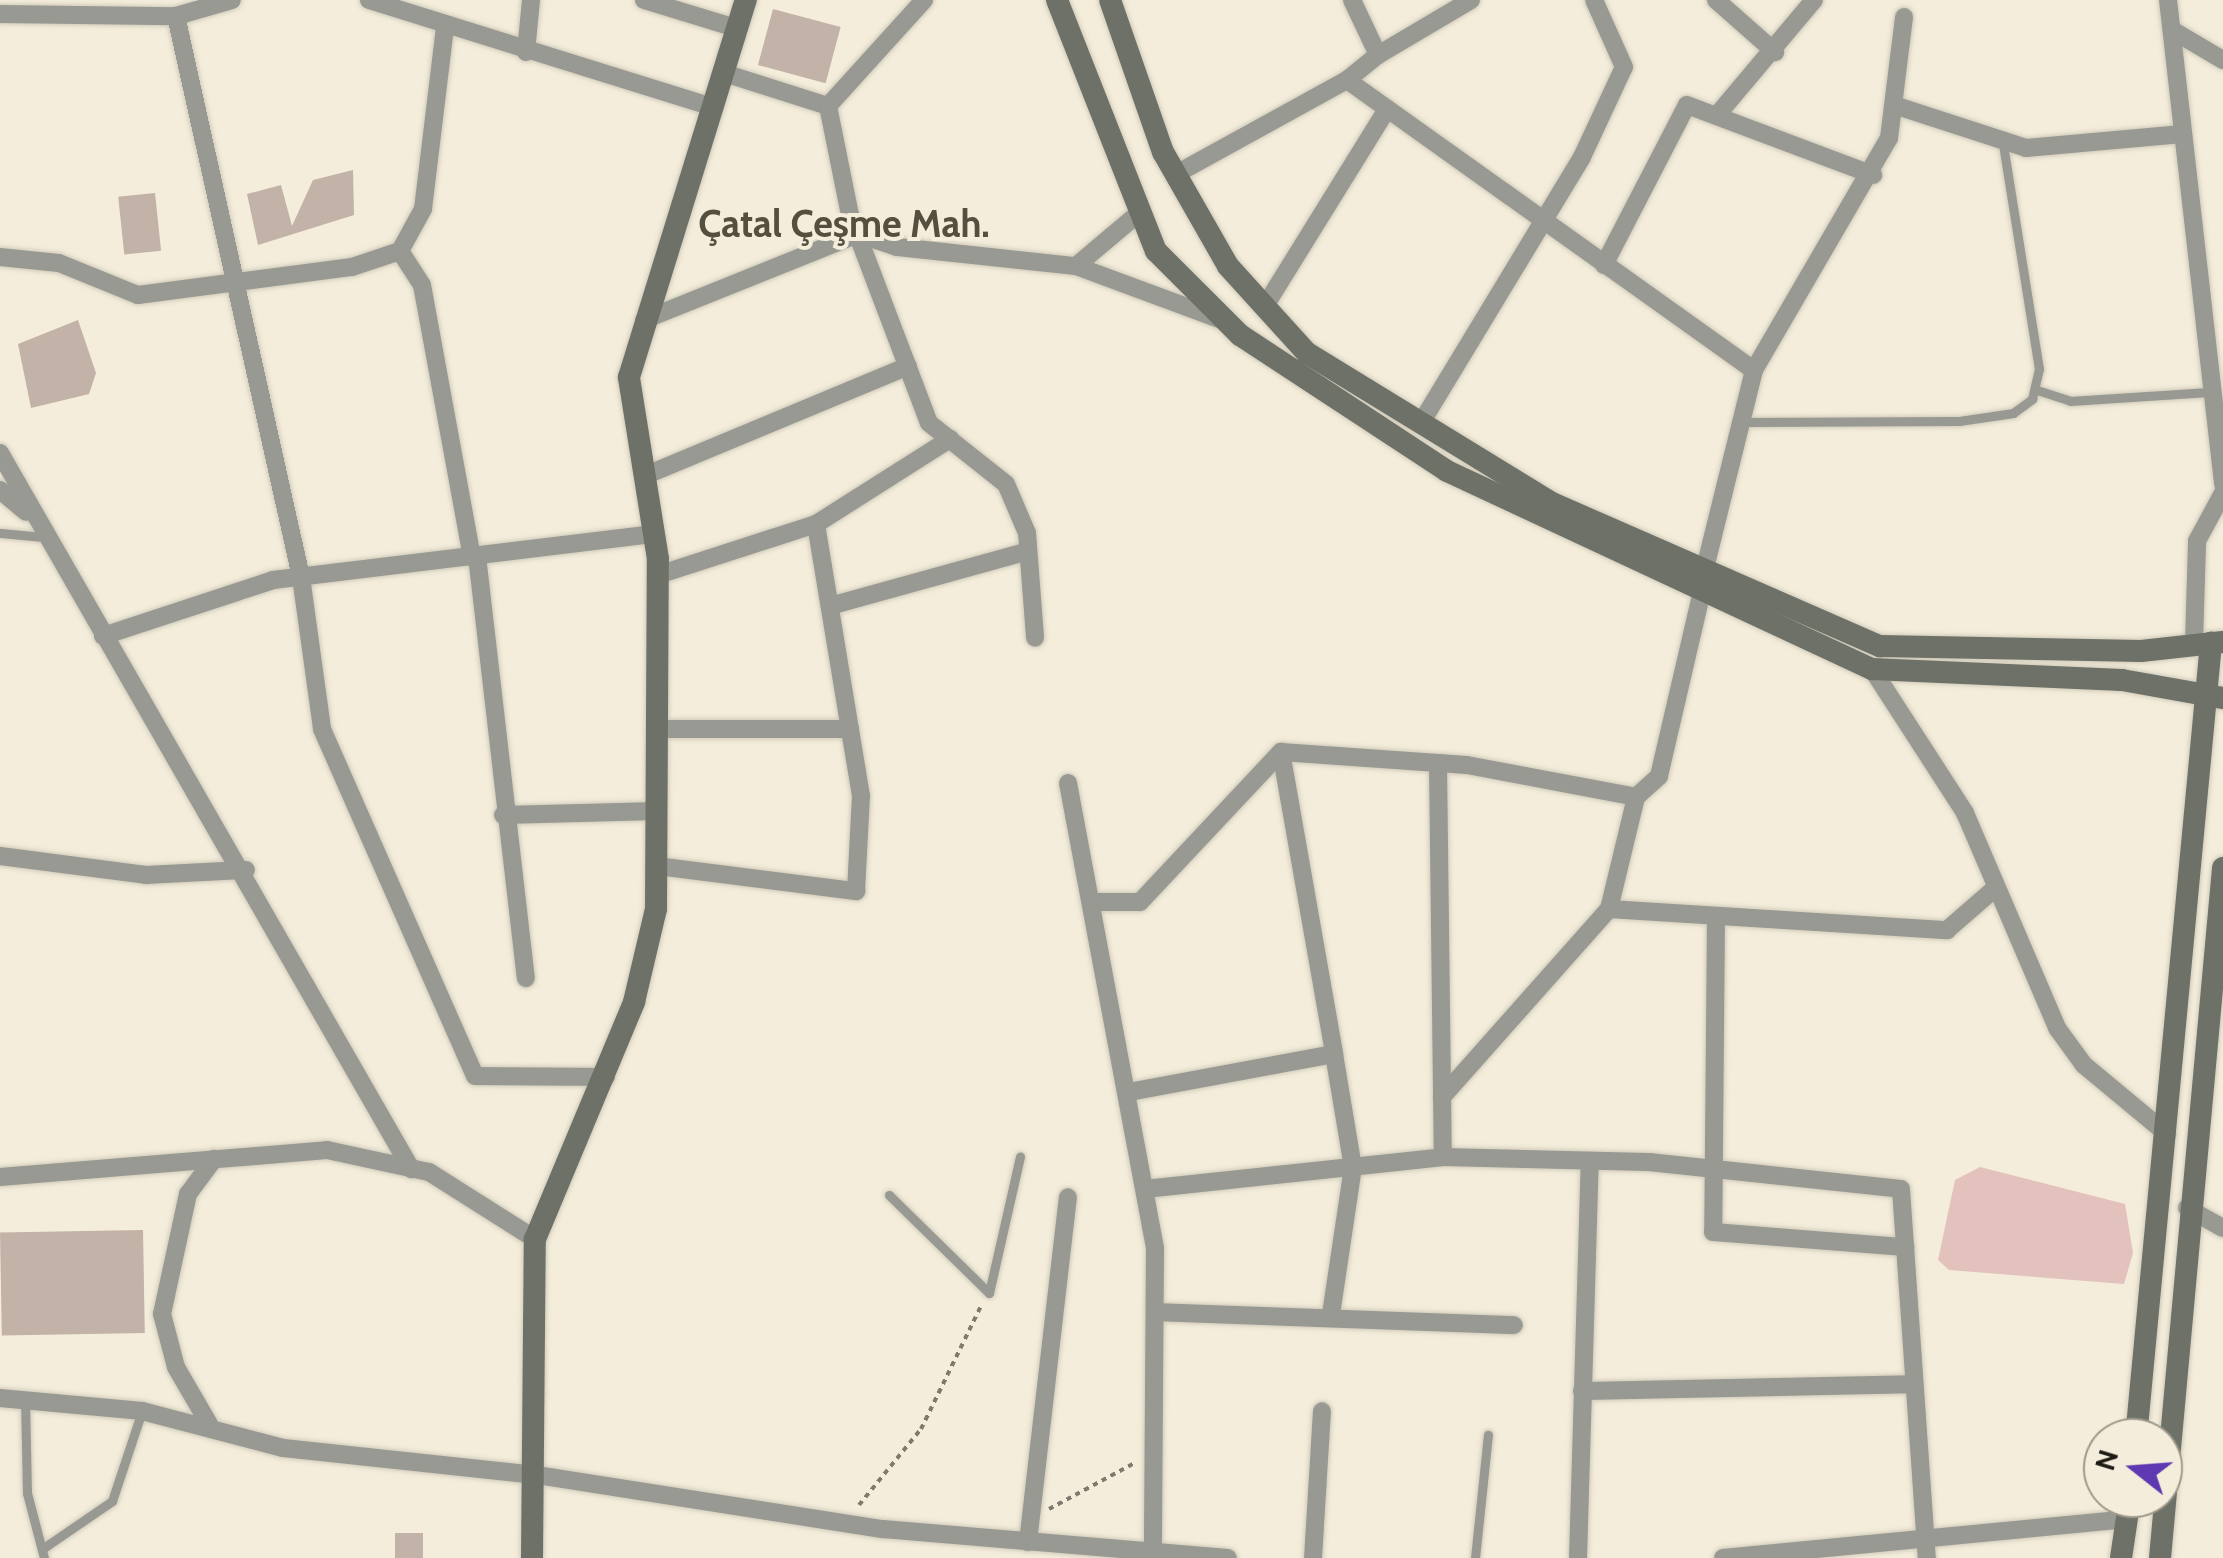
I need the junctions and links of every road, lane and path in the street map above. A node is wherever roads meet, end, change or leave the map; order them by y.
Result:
1 (232, 0) edge
2 (369, 0) edge
3 (531, 0) edge
4 (644, 0) edge
5 (746, 0) edge
6 (924, 0) edge
7 (1057, 0) edge
8 (1110, 0) edge
9 (1352, 0) edge
10 (1470, 0) edge
11 (1594, 0) edge
12 (1716, 0) edge
13 (1814, 0) edge
14 (2168, 0) edge
15 (0, 14) edge
16 (176, 16) junction
17 (1904, 17) dead end
18 (445, 28) junction
19 (739, 29) junction
20 (2172, 30) junction
21 (526, 52) junction
22 (1775, 52) junction
23 (1378, 55) junction
24 (2223, 60) edge
25 (724, 74) junction
26 (1347, 80) junction
27 (828, 106) junction
28 (1897, 106) junction
29 (712, 108) junction
30 (1387, 109) junction
31 (1718, 114) junction
32 (2182, 134) junction
33 (2003, 144) junction
34 (1176, 174) junction
35 (1874, 175) junction
36 (1140, 213) junction
37 (1544, 221) junction
38 (858, 234) junction
39 (400, 251) junction
40 (0, 257) edge
41 (1604, 265) junction
42 (1076, 266) junction
43 (238, 280) junction
44 (1265, 306) junction
45 (644, 320) junction
46 (1223, 320) junction
47 (908, 366) junction
48 (1754, 370) junction
49 (2037, 390) junction
50 (2209, 392) junction
51 (1746, 422) junction
52 (1422, 424) junction
53 (950, 440) junction
54 (0, 453) edge
55 (644, 476) junction
56 (2223, 484) edge
57 (0, 490) edge
58 (2223, 493) edge
59 (32, 516) junction
60 (816, 524) junction
61 (0, 533) edge
62 (654, 534) junction
63 (44, 537) junction
64 (1028, 552) junction
65 (475, 557) junction
66 (1706, 564) junction
67 (658, 575) junction
68 (301, 577) junction
69 (1701, 596) junction
70 (830, 606) junction
71 (103, 636) junction
72 (1035, 638) dead end
73 (2210, 643) edge
74 (1872, 669) junction
75 (2217, 699) edge
76 (850, 729) junction
77 (660, 730) junction
78 (1281, 752) junction
79 (1438, 763) junction
80 (1068, 783) dead end
81 (1636, 796) junction
82 (658, 811) junction
83 (503, 815) junction
84 (0, 856) edge
85 (657, 866) junction
86 (2223, 868) edge
87 (246, 870) junction
88 (1993, 890) junction
89 (1094, 902) junction
90 (1608, 909) junction
91 (1716, 916) junction
92 (526, 978) dead end
93 (2217, 980) edge
94 (1334, 1054) junction
95 (606, 1076) junction
96 (1129, 1092) junction
97 (1442, 1096) junction
98 (2166, 1134) junction
99 (1020, 1156) dead end
100 (1442, 1157) junction
101 (214, 1160) junction
102 (1590, 1162) junction
103 (412, 1168) junction
104 (1354, 1168) junction
105 (1711, 1168) junction
106 (0, 1177) edge
107 (1146, 1189) junction
108 (889, 1195) dead end
109 (1068, 1196) dead end
110 (2187, 1208) junction
111 (2223, 1228) edge
112 (535, 1239) junction
113 (1905, 1246) junction
114 (988, 1293) junction
115 (1156, 1312) junction
116 (1330, 1315) junction
117 (1514, 1325) dead end
118 (1913, 1384) junction
119 (1582, 1390) junction
120 (0, 1398) edge
121 (25, 1398) junction
122 (142, 1411) junction
123 (1322, 1411) dead end
124 (2138, 1418) edge
125 (208, 1424) junction
126 (1488, 1435) dead end
127 (1157, 1451) junction
128 (537, 1475) junction
129 (538, 1507) junction
130 (2083, 1515) edge
131 (1032, 1518) junction
132 (2127, 1518) edge
133 (843, 1523) junction
134 (1923, 1538) junction
135 (1028, 1542) junction
136 (1153, 1552) junction
137 (43, 1553) edge
138 (532, 1558) edge
139 (546, 1558) edge
140 (1228, 1558) edge
141 (1313, 1558) edge
142 (1475, 1558) edge
143 (1578, 1558) edge
144 (1723, 1558) edge
145 (1927, 1558) edge
146 (2121, 1558) edge
147 (2160, 1558) edge

1 - 16 street
2 - 18 street
3 - 21 street
4 - 19 street
5 - 19 street
6 - 27 street
7 - 36 street
8 - 34 street
9 - 23 street
10 - 23 street
11 - 37 street
12 - 22 street
13 - 22 street
14 - 20 street
15 - 16 street
16 - 43 street
17 - 28 street
18 - 21 street
18 - 39 street
19 - 25 street
20 - 24 street
20 - 32 street
21 - 29 street
22 - 31 street
23 - 26 street
25 - 27 street
25 - 29 street
26 - 30 street
26 - 34 street
27 - 38 street
28 - 33 street
28 - 35 street
29 - 45 street
30 - 37 street
30 - 44 street
31 - 35 street
31 - 41 street
32 - 33 street
32 - 50 street
33 - 49 lane
34 - 44 street
35 - 48 street
36 - 42 street
36 - 46 street
37 - 41 street
37 - 52 street
38 - 42 street
38 - 45 street
38 - 47 street
39 - 43 street
39 - 65 street
40 - 43 street
41 - 48 street
42 - 46 street
43 - 68 street
44 - 52 street
45 - 55 street
46 - 69 street
47 - 53 street
47 - 55 street
48 - 51 street
49 - 50 lane
49 - 51 lane
50 - 56 street
51 - 66 street
52 - 66 street
53 - 60 street
53 - 64 street
54 - 59 street
55 - 62 street
57 - 59 street
58 - 73 street
59 - 63 street
60 - 67 street
60 - 70 street
61 - 63 lane
62 - 65 street
62 - 67 street
63 - 71 street
64 - 70 street
64 - 72 street
65 - 68 street
65 - 83 street
66 - 73 street
67 - 77 street
68 - 71 street
68 - 95 street
69 - 74 street
69 - 81 street
70 - 76 street
71 - 87 street
73 - 75 street
74 - 75 street
74 - 88 street
75 - 98 street
76 - 77 street
76 - 85 street
77 - 82 street
78 - 79 street
78 - 89 street
78 - 94 street
79 - 81 street
79 - 97 street
80 - 89 street
81 - 90 street
82 - 83 street
82 - 85 street
83 - 92 street
84 - 87 street
85 - 95 street
86 - 93 street
87 - 103 street
88 - 91 street
88 - 98 street
89 - 96 street
90 - 91 street
90 - 97 street
91 - 105 street
93 - 110 street
94 - 96 street
94 - 104 street
95 - 112 street
96 - 107 street
97 - 100 street
98 - 124 street
99 - 114 lane
100 - 102 street
100 - 104 street
101 - 103 street
101 - 106 street
101 - 125 street
102 - 105 street
102 - 119 street
103 - 112 street
104 - 107 street
104 - 116 street
105 - 113 street
105 - 113 street
107 - 115 street
108 - 114 lane
109 - 131 street
110 - 111 street
110 - 147 street
112 - 128 street
113 - 118 street
114 - 133 path
115 - 116 street
115 - 127 street
116 - 117 street
118 - 119 street
118 - 134 street
119 - 143 street
120 - 121 street
121 - 122 street
121 - 137 lane
122 - 125 street
122 - 137 lane
123 - 141 street
125 - 128 street
126 - 142 lane
127 - 131 path
127 - 136 street
128 - 129 street
128 - 133 street
129 - 138 street
129 - 139 street
130 - 134 street
131 - 135 street
132 - 146 street
133 - 135 street
134 - 144 street
134 - 145 street
135 - 136 street
136 - 140 street

